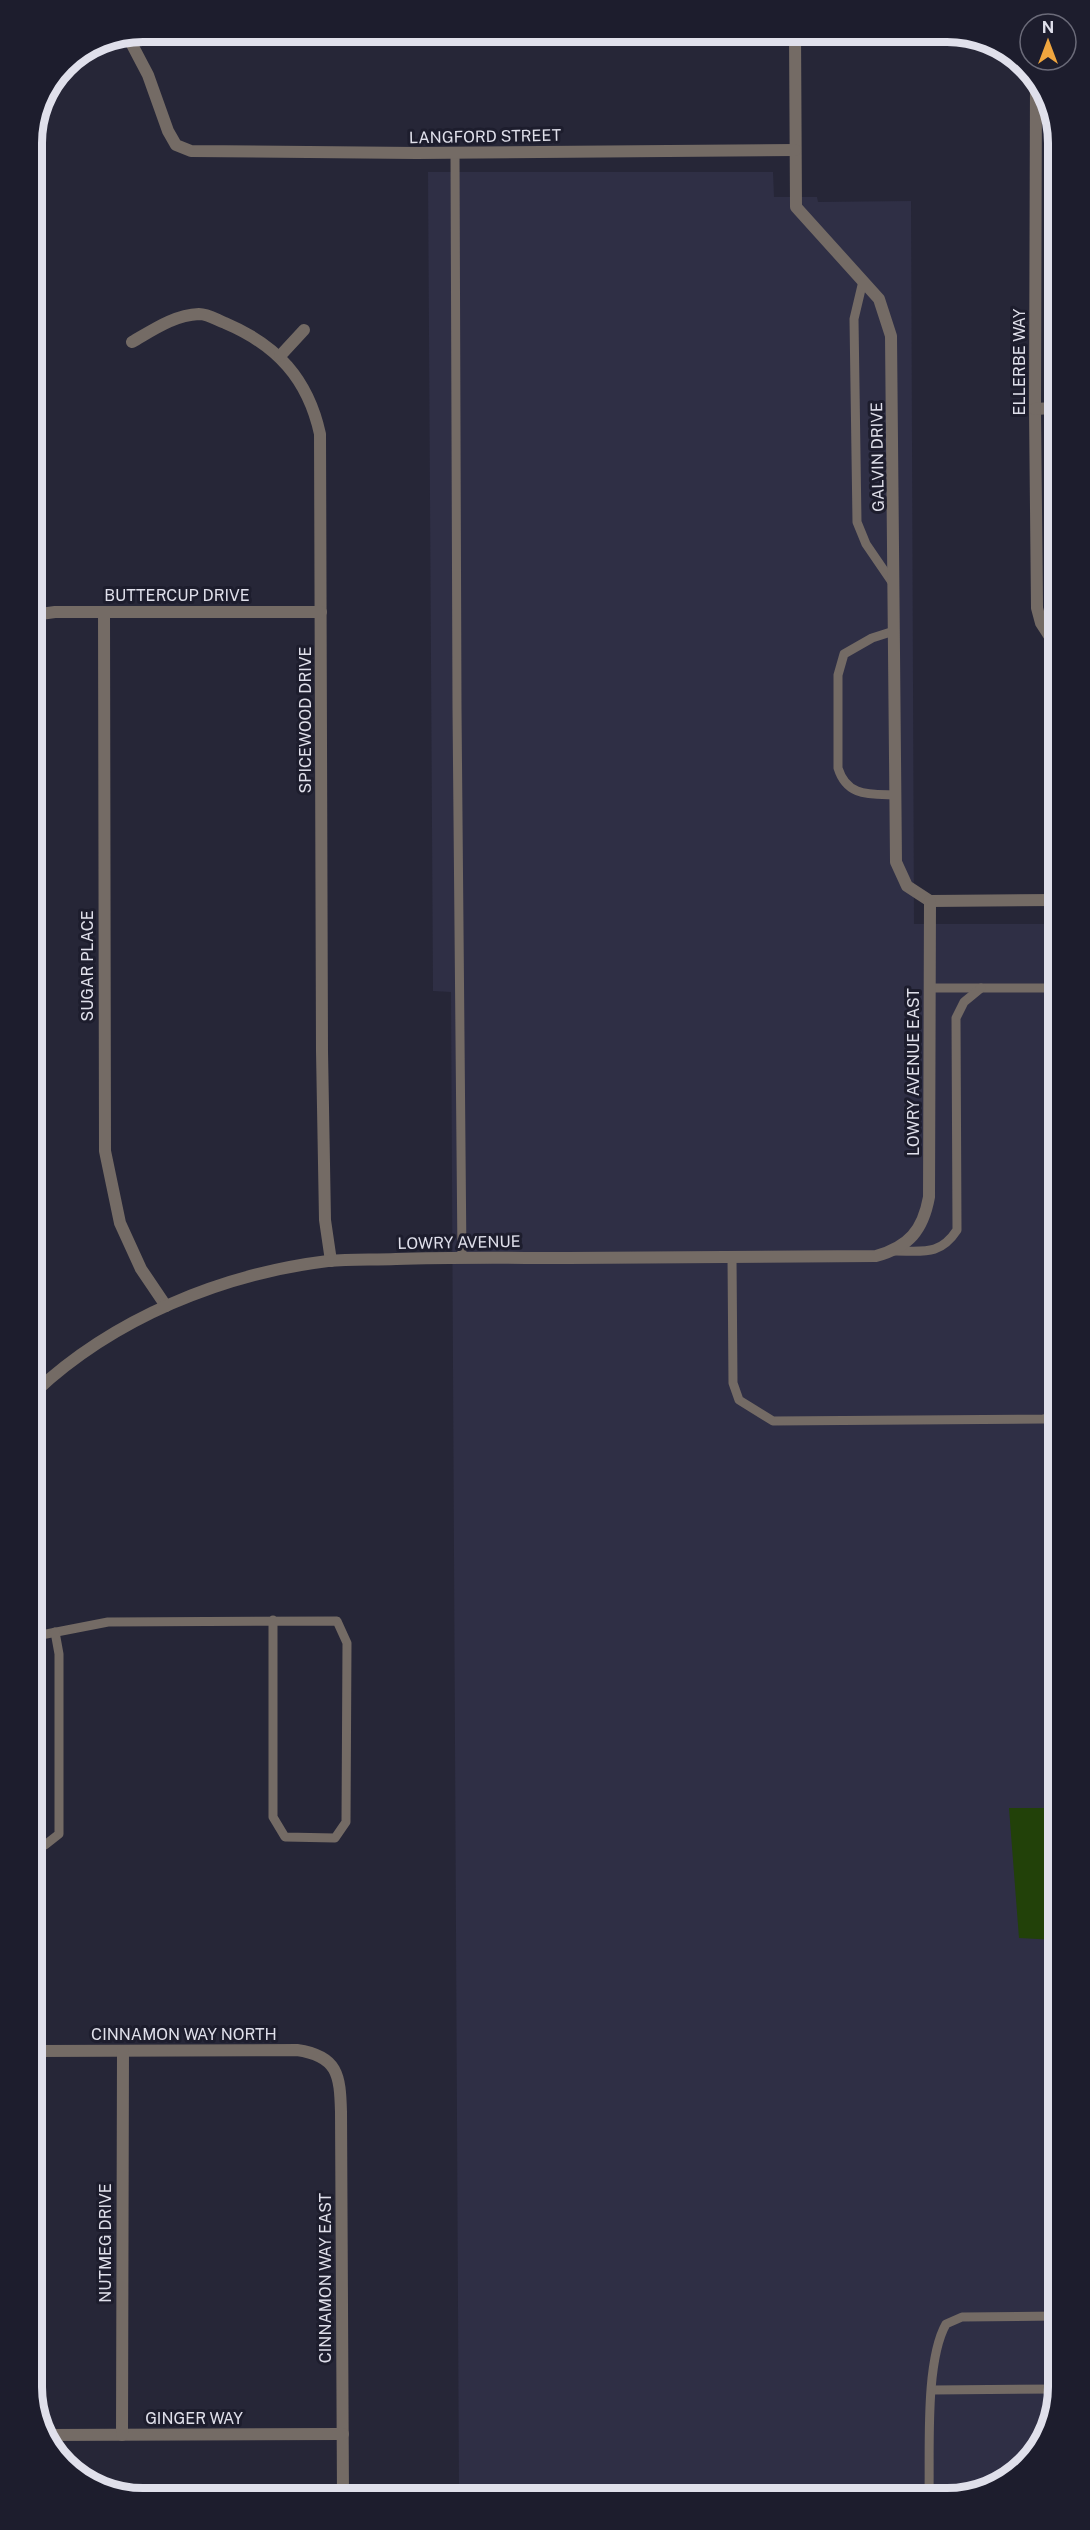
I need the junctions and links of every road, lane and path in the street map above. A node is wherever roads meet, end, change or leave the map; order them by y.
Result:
1 (795, 42) edge
2 (131, 43) edge
3 (1036, 95) edge
4 (795, 150) junction
5 (455, 152) junction
6 (862, 281) junction
7 (304, 330) dead end
8 (132, 342) dead end
9 (280, 356) junction
10 (1048, 408) edge
11 (1035, 409) junction
12 (894, 586) junction
13 (104, 612) junction
14 (321, 612) junction
15 (42, 614) edge
16 (894, 630) junction
17 (1048, 634) edge
18 (896, 795) junction
19 (1048, 900) edge
20 (930, 901) junction
21 (930, 988) junction
22 (981, 988) junction
23 (1048, 988) edge
24 (911, 1238) joint
25 (894, 1251) junction
26 (732, 1257) junction
27 (462, 1258) junction
28 (331, 1261) junction
29 (166, 1306) junction
30 (42, 1386) edge
31 (1048, 1418) edge
32 (273, 1620) junction
33 (55, 1632) junction
34 (42, 1635) edge
35 (42, 1845) edge
36 (42, 2051) edge
37 (123, 2051) junction
38 (330, 2062) joint
39 (1048, 2316) edge
40 (1048, 2389) edge
41 (932, 2390) junction
42 (342, 2434) junction
43 (122, 2435) junction
44 (54, 2436) edge
45 (342, 2488) edge
46 (929, 2488) edge

1 - 4 street, GALVIN DRIVE
2 - 5 street, LANGFORD STREET
3 - 11 street, ELLERBE WAY
4 - 5 street, LANGFORD STREET
4 - 6 street, GALVIN DRIVE
5 - 27 lane
6 - 12 street, GALVIN DRIVE
6 - 12 lane
7 - 9 street
8 - 9 street, SPICEWOOD DRIVE
9 - 14 street, SPICEWOOD DRIVE
10 - 11 street
11 - 17 street, ELLERBE WAY
12 - 16 street, GALVIN DRIVE
13 - 14 street, BUTTERCUP DRIVE
13 - 15 street, BUTTERCUP DRIVE
13 - 29 street, SUGAR PLACE
14 - 28 street, SPICEWOOD DRIVE
16 - 18 street, GALVIN DRIVE
16 - 18 lane
18 - 20 street, GALVIN DRIVE
19 - 20 street
20 - 21 street, LOWRY AVENUE EAST
21 - 22 lane
21 - 24 street, LOWRY AVENUE EAST
22 - 23 lane
22 - 25 lane
24 - 25 street, LOWRY AVENUE
25 - 26 street, LOWRY AVENUE
26 - 27 street, LOWRY AVENUE
26 - 31 lane
27 - 28 street, LOWRY AVENUE
28 - 29 street, LOWRY AVENUE
29 - 30 street, LOWRY AVENUE
32 - 32 lane
32 - 33 lane
33 - 34 lane
33 - 35 lane
36 - 37 street, CINNAMON WAY NORTH
37 - 38 street, CINNAMON WAY NORTH
37 - 43 street, NUTMEG DRIVE
38 - 42 street, CINNAMON WAY EAST
39 - 41 lane
40 - 41 lane
41 - 46 lane
42 - 43 street, GINGER WAY
42 - 45 street, CINNAMON WAY EAST
43 - 44 street, GINGER WAY

